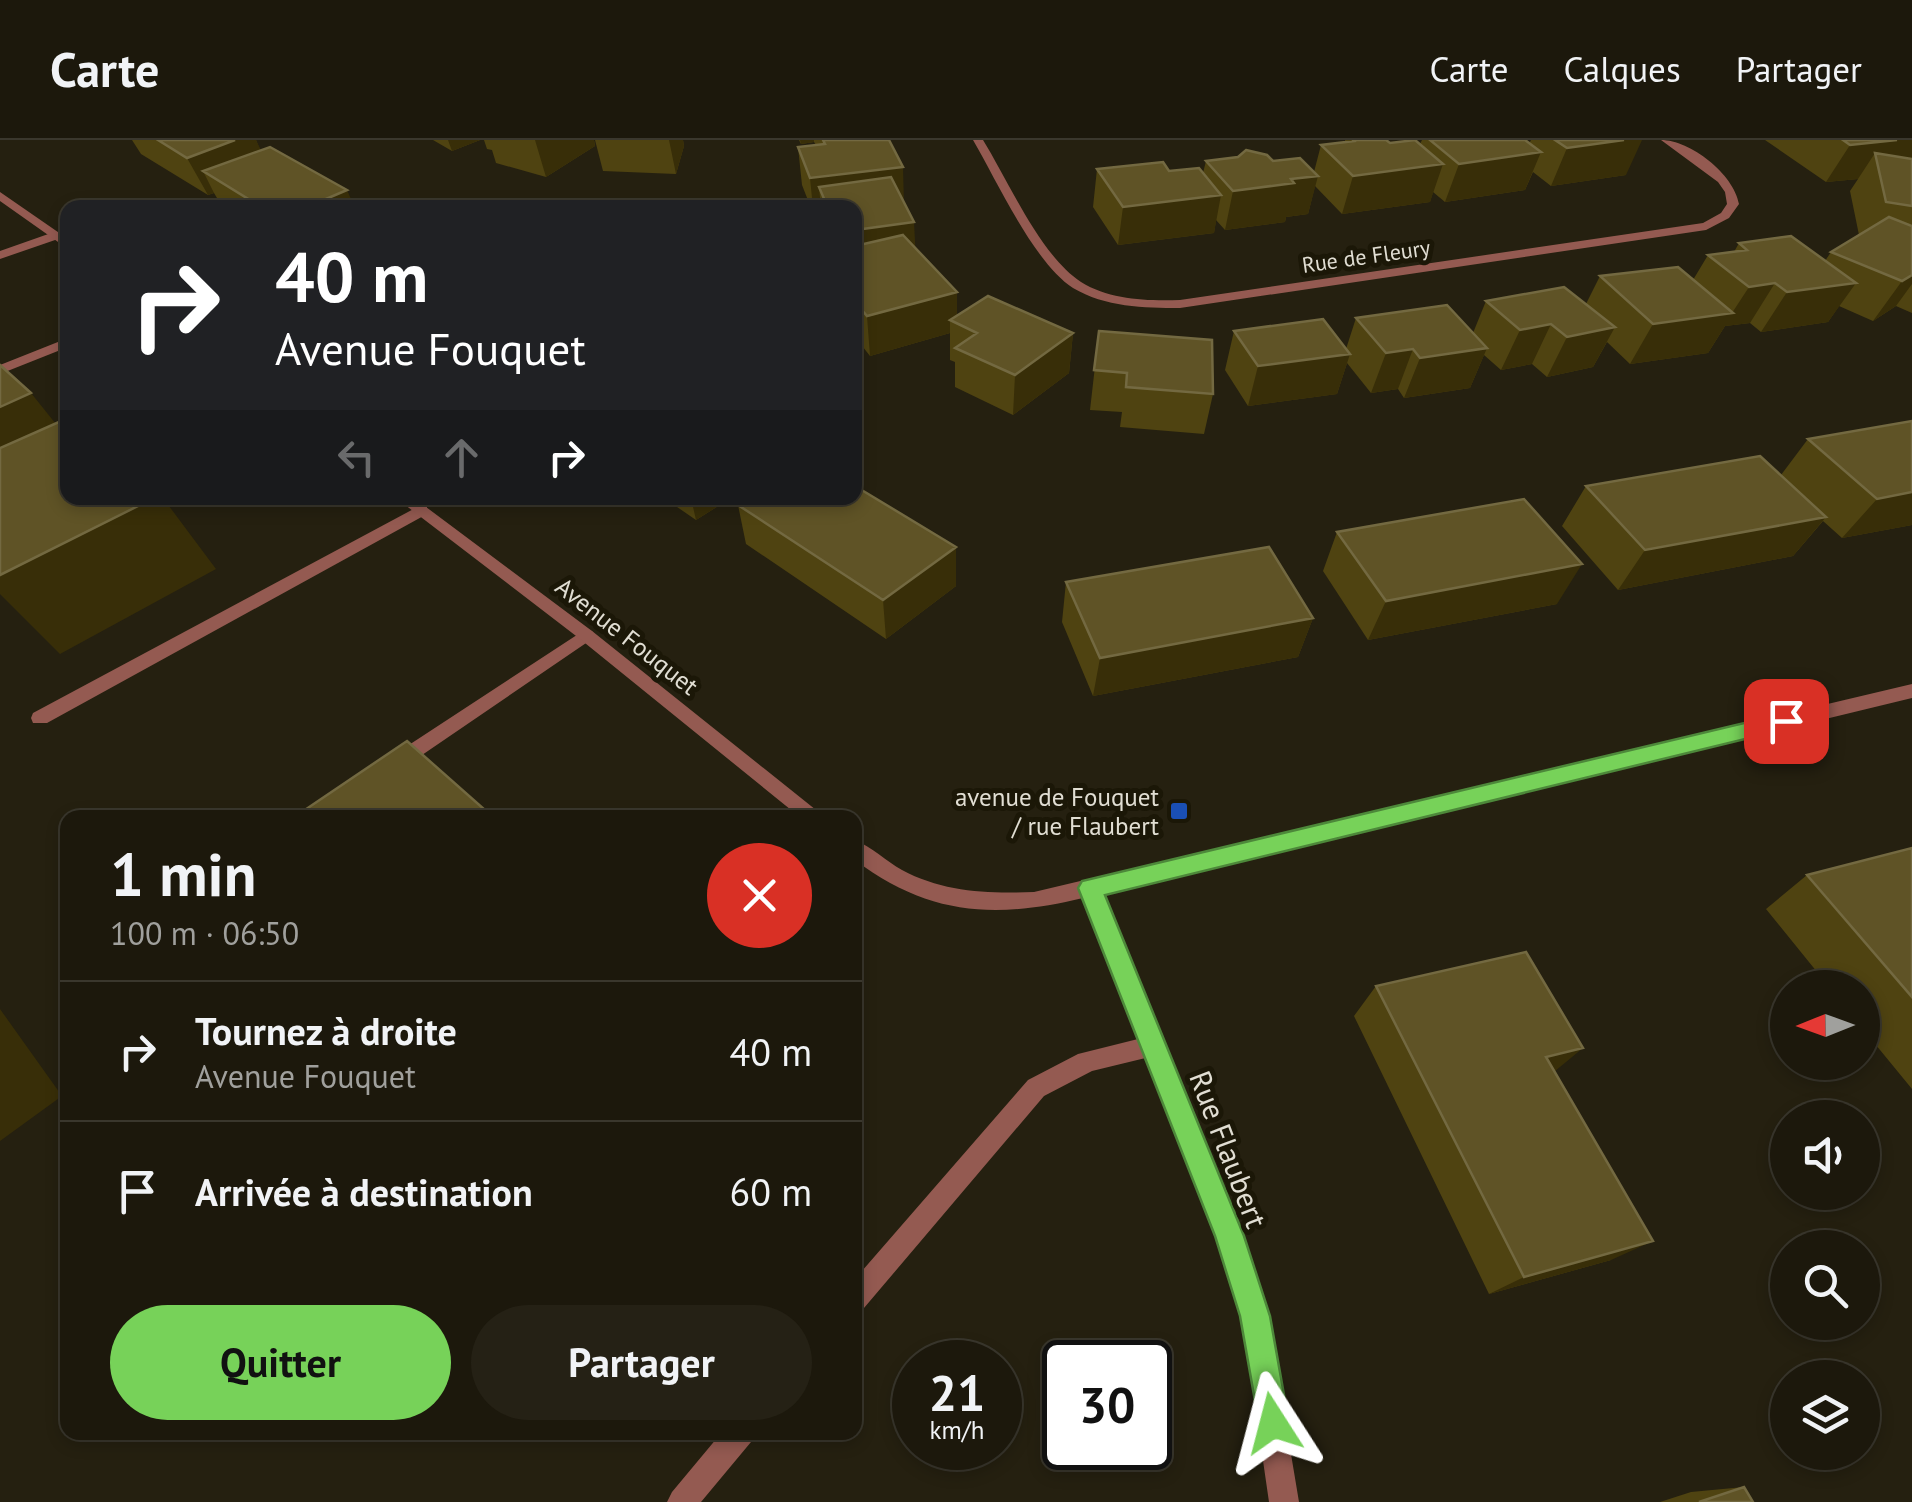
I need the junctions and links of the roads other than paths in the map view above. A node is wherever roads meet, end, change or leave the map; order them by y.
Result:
1 (978, 140) edge
2 (1666, 140) edge
3 (0, 195) edge
4 (54, 236) junction
5 (60, 240) edge
6 (0, 255) edge
7 (60, 345) edge
8 (0, 370) edge
9 (414, 505) edge
10 (422, 510) junction
11 (586, 634) junction
12 (1909, 696) edge
13 (40, 718) dead end
14 (381, 774) edge
15 (806, 810) edge
16 (862, 854) edge
17 (1090, 888) junction
18 (1154, 1046) junction
19 (862, 1290) edge
20 (734, 1440) edge
21 (682, 1502) edge
22 (1284, 1502) edge

1 - 2 street, Rue de Fleury
3 - 4 street
4 - 5 street
4 - 6 street
7 - 8 street
9 - 10 street, Avenue Fouquet
10 - 11 street, Avenue Fouquet
10 - 13 street
11 - 14 street
11 - 15 street, Avenue Fouquet
12 - 17 street
16 - 17 street
17 - 18 street, Rue Flaubert
18 - 19 street
18 - 22 street, Rue Flaubert
20 - 21 street

